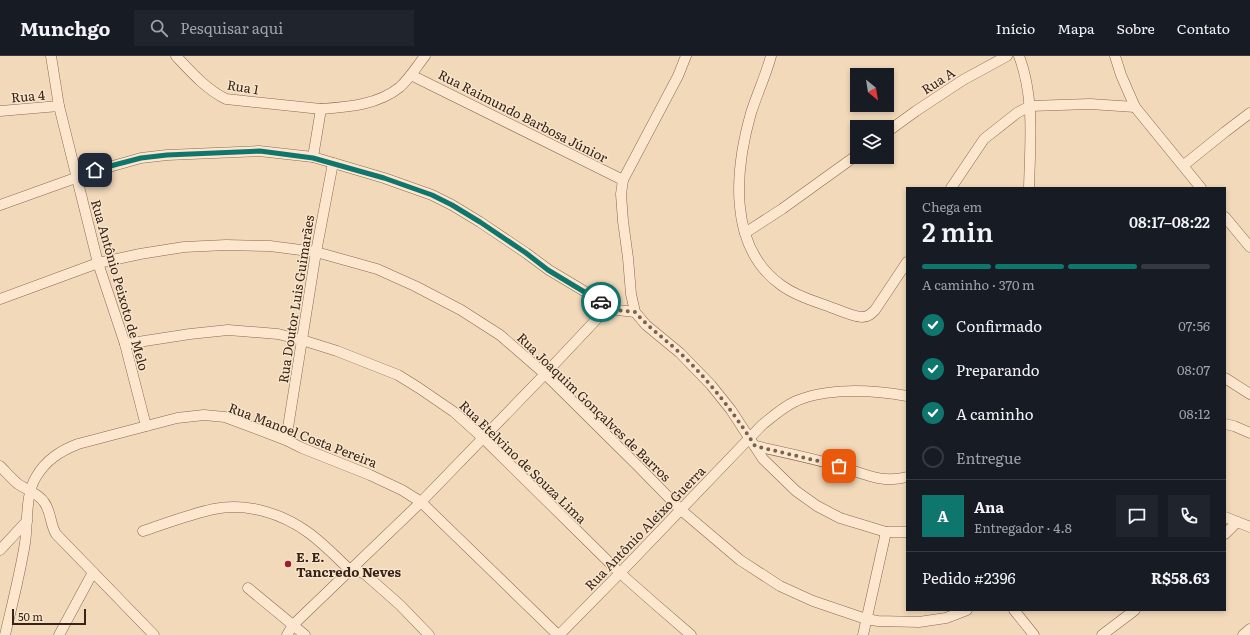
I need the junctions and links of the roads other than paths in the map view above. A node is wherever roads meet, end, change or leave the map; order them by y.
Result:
1 (51, 56) edge
2 (176, 56) edge
3 (426, 56) edge
4 (686, 56) edge
5 (771, 56) edge
6 (1007, 56) edge
7 (1019, 56) edge
8 (1115, 56) edge
9 (411, 75) junction
10 (59, 106) junction
11 (1030, 106) junction
12 (1135, 107) junction
13 (321, 109) junction
14 (0, 111) edge
15 (1250, 113) edge
16 (894, 127) edge
17 (313, 158) junction
18 (850, 160) edge
19 (333, 163) junction
20 (1184, 165) junction
21 (76, 177) junction
22 (623, 180) junction
23 (952, 187) edge
24 (1029, 187) edge
25 (1200, 187) edge
26 (0, 205) edge
27 (1226, 218) edge
28 (745, 233) junction
29 (1250, 247) edge
30 (316, 252) junction
31 (98, 263) junction
32 (906, 264) edge
33 (0, 299) edge
34 (609, 306) junction
35 (635, 312) junction
36 (302, 340) junction
37 (125, 344) junction
38 (545, 374) junction
39 (1226, 379) edge
40 (1250, 394) edge
41 (906, 396) edge
42 (1226, 424) edge
43 (146, 426) junction
44 (1250, 433) edge
45 (482, 438) junction
46 (286, 440) junction
47 (752, 442) junction
48 (0, 466) edge
49 (906, 476) edge
50 (30, 491) junction
51 (421, 502) junction
52 (681, 510) junction
53 (1226, 517) edge
54 (27, 521) junction
55 (1237, 522) junction
56 (1250, 527) edge
57 (144, 531) dead end
58 (886, 532) junction
59 (906, 532) edge
60 (1226, 533) edge
61 (0, 550) edge
62 (350, 570) junction
63 (93, 572) junction
64 (620, 573) junction
65 (248, 588) dead end
66 (964, 611) edge
67 (1015, 611) edge
68 (1134, 611) edge
69 (866, 619) junction
70 (293, 625) junction
71 (1250, 629) edge
72 (5, 635) edge
73 (59, 635) edge
74 (154, 635) edge
75 (286, 635) edge
76 (305, 635) edge
77 (429, 635) edge
78 (558, 635) edge
79 (691, 635) edge
80 (863, 635) edge
81 (1034, 635) edge
82 (1102, 635) edge
83 (1243, 635) edge

1 - 10 street, Rua Antônio Peixoto de Melo
2 - 13 street, Rua 1
3 - 9 street, Rua 1
4 - 22 street
5 - 28 street
6 - 16 street, Rua A
7 - 11 street
8 - 12 street
9 - 13 street, Rua 1
9 - 22 street, Rua Raimundo Barbosa Júnior
10 - 14 street, Rua 4
10 - 21 street, Rua Antônio Peixoto de Melo
11 - 12 street
11 - 23 street
11 - 24 street
12 - 20 street
13 - 17 street
15 - 20 street
17 - 19 street
17 - 21 street
18 - 28 street
19 - 30 street, Rua Doutor Luis Guimarães
19 - 34 street
20 - 25 street
21 - 26 street
21 - 31 street, Rua Antônio Peixoto de Melo
22 - 35 street
27 - 29 street
28 - 32 street
30 - 31 street, Rua Joaquim Gonçalves de Barros
30 - 36 street, Rua Doutor Luis Guimarães
30 - 38 street, Rua Joaquim Gonçalves de Barros
31 - 33 street, Rua Joaquim Gonçalves de Barros
31 - 37 street, Rua Antônio Peixoto de Melo
34 - 35 street
34 - 38 street
35 - 47 street
36 - 37 street, Rua Etelvino de Souza Lima
36 - 45 street, Rua Etelvino de Souza Lima
36 - 46 street, Rua Doutor Luis Guimarães
37 - 43 street, Rua Antônio Peixoto de Melo
38 - 45 street
38 - 52 street, Rua Joaquim Gonçalves de Barros
39 - 40 street
41 - 47 street, Rua Antônio Aleixo Guerra
42 - 44 street
43 - 46 street, Rua Manoel Costa Pereira
43 - 50 street, Rua Manoel Costa Pereira
45 - 51 street
45 - 64 street, Rua Etelvino de Souza Lima
46 - 51 street, Rua Manoel Costa Pereira
47 - 49 street
47 - 52 street, Rua Antônio Aleixo Guerra
47 - 58 street
48 - 50 street
50 - 54 street, Rua Manoel Costa Pereira
50 - 63 street
51 - 62 street
51 - 78 street, Rua Manoel Costa Pereira
52 - 64 street, Rua Antônio Aleixo Guerra
52 - 69 street, Rua Joaquim Gonçalves de Barros
53 - 55 street
54 - 61 street
54 - 72 street, Rua Manoel Costa Pereira
55 - 56 street
55 - 60 street
57 - 62 street
58 - 59 street
58 - 69 street
62 - 70 street
62 - 77 street
63 - 73 street
63 - 74 street
64 - 78 street, Rua Antônio Aleixo Guerra
64 - 79 street, Rua Etelvino de Souza Lima
65 - 70 street
66 - 69 street, Rua Joaquim Gonçalves de Barros
67 - 81 street
68 - 82 street
69 - 80 street
70 - 75 street
70 - 76 street
71 - 83 street

